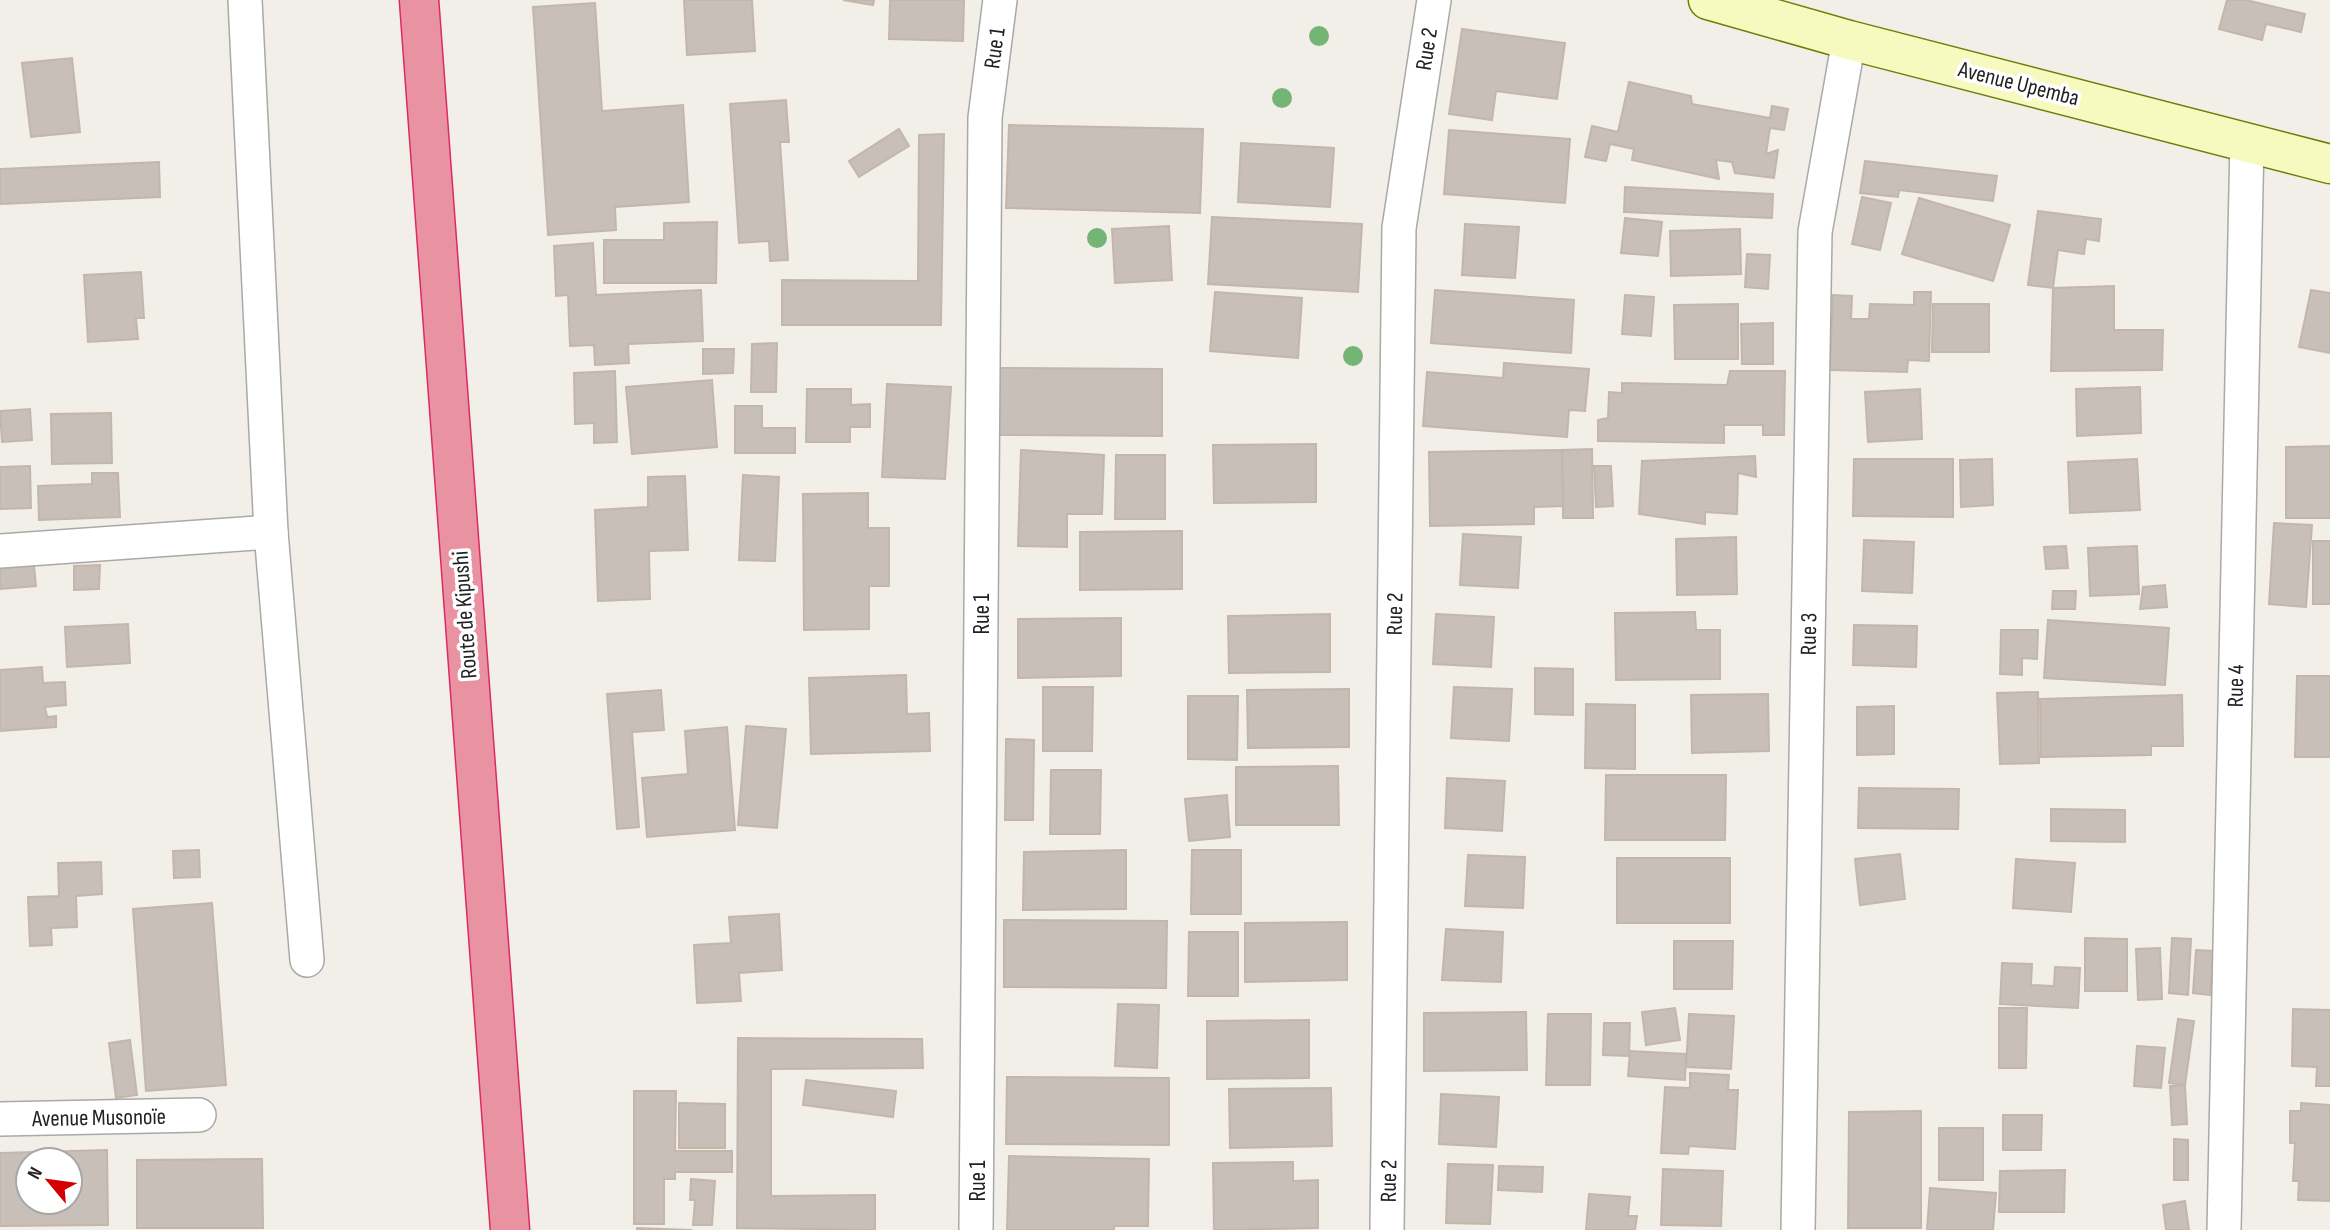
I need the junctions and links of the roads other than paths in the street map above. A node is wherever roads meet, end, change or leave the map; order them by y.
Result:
1 (245, 0) edge
2 (419, 0) edge
3 (1000, 0) edge
4 (1434, 0) edge
5 (1708, 0) edge
6 (1849, 40) junction
7 (2247, 141) junction
8 (2330, 164) edge
9 (271, 532) junction
10 (0, 551) edge
11 (307, 960) dead end
12 (199, 1115) dead end
13 (0, 1119) edge
14 (510, 1230) edge
15 (976, 1230) edge
16 (1387, 1230) edge
17 (1798, 1230) edge
18 (2224, 1230) edge

1 - 9 street
2 - 14 highway, Route de Kipushi
3 - 15 street, Rue 1
4 - 16 street, Rue 2
5 - 6 street, Avenue Upemba
6 - 7 street, Avenue Upemba
6 - 17 street, Rue 3
7 - 8 street, Avenue Upemba
7 - 18 street, Rue 4
9 - 10 street
9 - 11 street
12 - 13 street, Avenue Musonoïe

